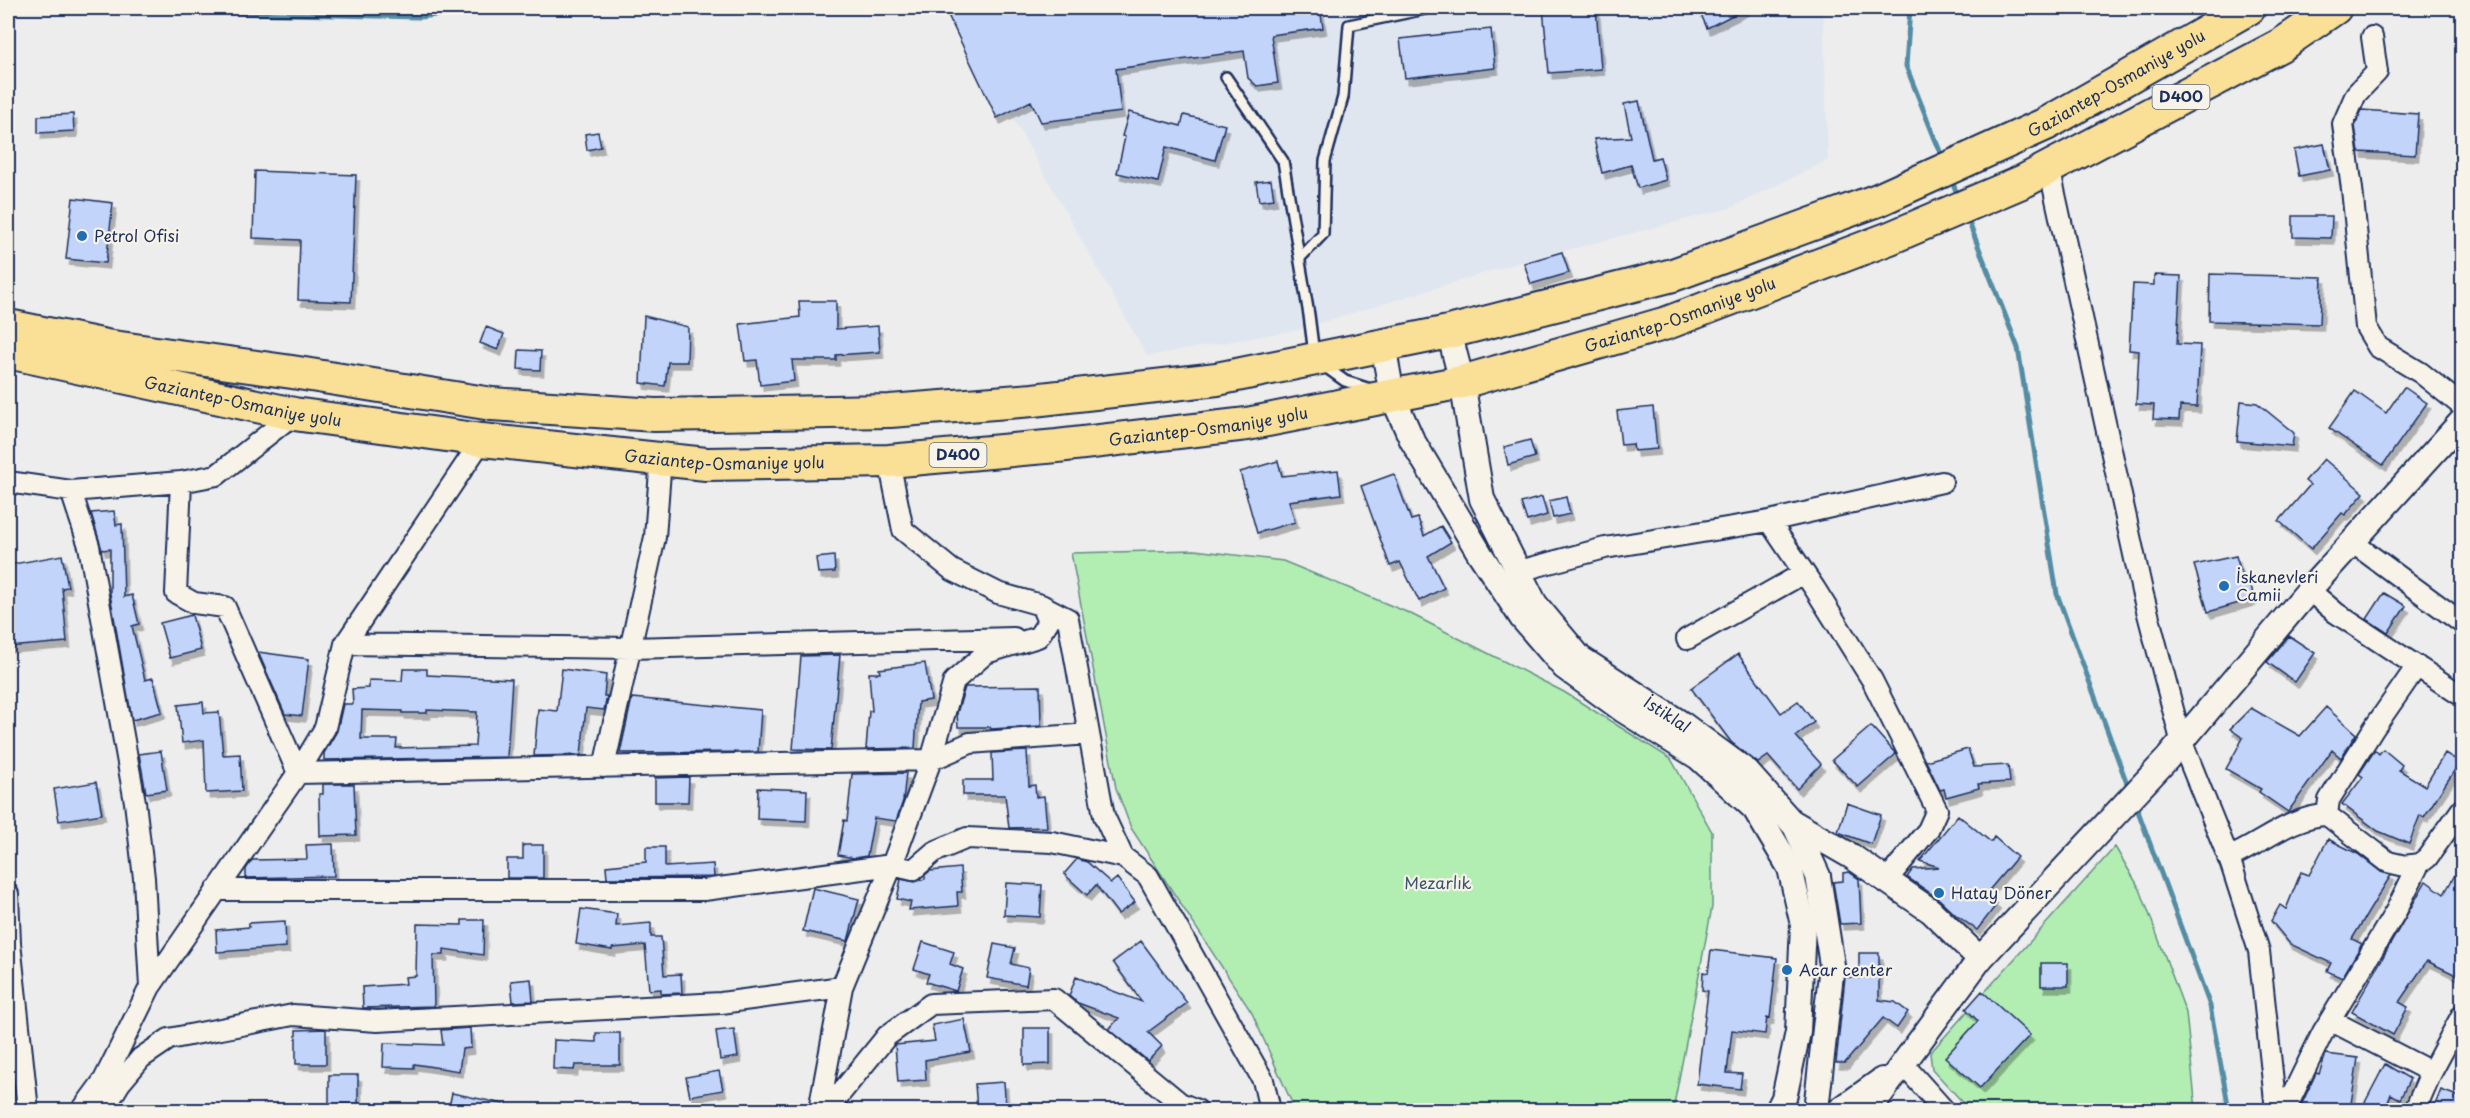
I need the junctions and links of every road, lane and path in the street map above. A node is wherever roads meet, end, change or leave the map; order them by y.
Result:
1 (1430, 8) edge
2 (2249, 8) edge
3 (2335, 8) edge
4 (2372, 37) dead end
5 (1226, 77) dead end
6 (2036, 174) junction
7 (1300, 258) junction
8 (8, 326) edge
9 (1449, 332) junction
10 (1383, 345) junction
11 (8, 352) edge
12 (1314, 359) junction
13 (1462, 382) junction
14 (1392, 395) junction
15 (2463, 406) edge
16 (294, 414) junction
17 (2463, 421) edge
18 (482, 440) junction
19 (661, 458) junction
20 (889, 461) junction
21 (8, 482) edge
22 (181, 482) junction
23 (1942, 482) dead end
24 (71, 491) junction
25 (1769, 521) junction
26 (2352, 543) junction
27 (1519, 571) junction
28 (1804, 573) junction
29 (2309, 590) junction
30 (1041, 605) junction
31 (2463, 623) edge
32 (1038, 637) junction
33 (1687, 639) dead end
34 (345, 644) junction
35 (631, 648) junction
36 (2417, 666) junction
37 (2463, 696) edge
38 (1089, 734) junction
39 (2181, 740) junction
40 (931, 760) junction
41 (604, 767) junction
42 (298, 773) junction
43 (2463, 808) edge
44 (2327, 815) junction
45 (1792, 822) junction
46 (1123, 857) junction
47 (2228, 858) junction
48 (2419, 864) junction
49 (891, 865) junction
50 (1886, 881) junction
51 (216, 890) junction
52 (8, 894) edge
53 (1980, 959) junction
54 (150, 987) junction
55 (842, 987) junction
56 (2463, 1016) edge
57 (2330, 1020) junction
58 (1902, 1063) junction
59 (2432, 1072) junction
60 (28, 1110) edge
61 (82, 1110) edge
62 (100, 1110) edge
63 (819, 1110) edge
64 (827, 1110) edge
65 (1197, 1110) edge
66 (1270, 1110) edge
67 (1778, 1110) edge
68 (1816, 1110) edge
69 (1840, 1110) edge
70 (1869, 1110) edge
71 (1944, 1110) edge
72 (2277, 1110) edge
73 (2285, 1110) edge
74 (2415, 1110) edge

1 - 7 lane
2 - 9 highway, Gaziantep-Osmaniye yolu / D400
3 - 6 highway, Gaziantep-Osmaniye yolu / D400
4 - 15 street
5 - 7 lane
6 - 13 highway, Gaziantep-Osmaniye yolu / D400
6 - 39 street
7 - 12 lane
8 - 12 highway, Gaziantep-Osmaniye yolu / D400
9 - 10 highway, Gaziantep-Osmaniye yolu / D400
9 - 13 street, İstiklal
10 - 12 highway, Gaziantep-Osmaniye yolu / D400
10 - 14 street
11 - 16 highway, Gaziantep-Osmaniye yolu / D400
12 - 14 lane
13 - 14 highway, Gaziantep-Osmaniye yolu / D400
13 - 27 street, İstiklal
14 - 20 highway, Gaziantep-Osmaniye yolu / D400
14 - 67 street
16 - 18 highway, Gaziantep-Osmaniye yolu / D400
16 - 22 street
17 - 26 street
18 - 19 highway, Gaziantep-Osmaniye yolu / D400
18 - 34 street
19 - 20 highway, Gaziantep-Osmaniye yolu / D400
19 - 35 street
20 - 30 street
21 - 24 street
22 - 24 street
22 - 42 street
23 - 25 street
24 - 54 street
25 - 27 street
25 - 28 street
26 - 29 street
26 - 31 street
27 - 45 street, İstiklal
28 - 33 street
28 - 50 street
29 - 36 street
29 - 39 street
30 - 32 street
30 - 38 street
32 - 35 street
32 - 40 street
34 - 35 street
34 - 42 street
35 - 41 street
36 - 37 street
36 - 44 street
38 - 40 street
38 - 46 street
39 - 47 street
39 - 53 street
40 - 41 street
40 - 49 street
41 - 42 street
42 - 51 street
43 - 48 street
44 - 47 street
44 - 48 street
45 - 50 street
45 - 68 street, İstiklal
46 - 49 street
46 - 66 street
47 - 72 street
48 - 57 street
49 - 51 street
49 - 55 street
50 - 53 street
51 - 54 street
52 - 60 street
53 - 58 street
54 - 61 street
55 - 62 street
55 - 63 street
56 - 59 street
57 - 59 street
57 - 73 street
58 - 69 street
58 - 70 street
58 - 71 street
59 - 74 street
64 - 65 street

